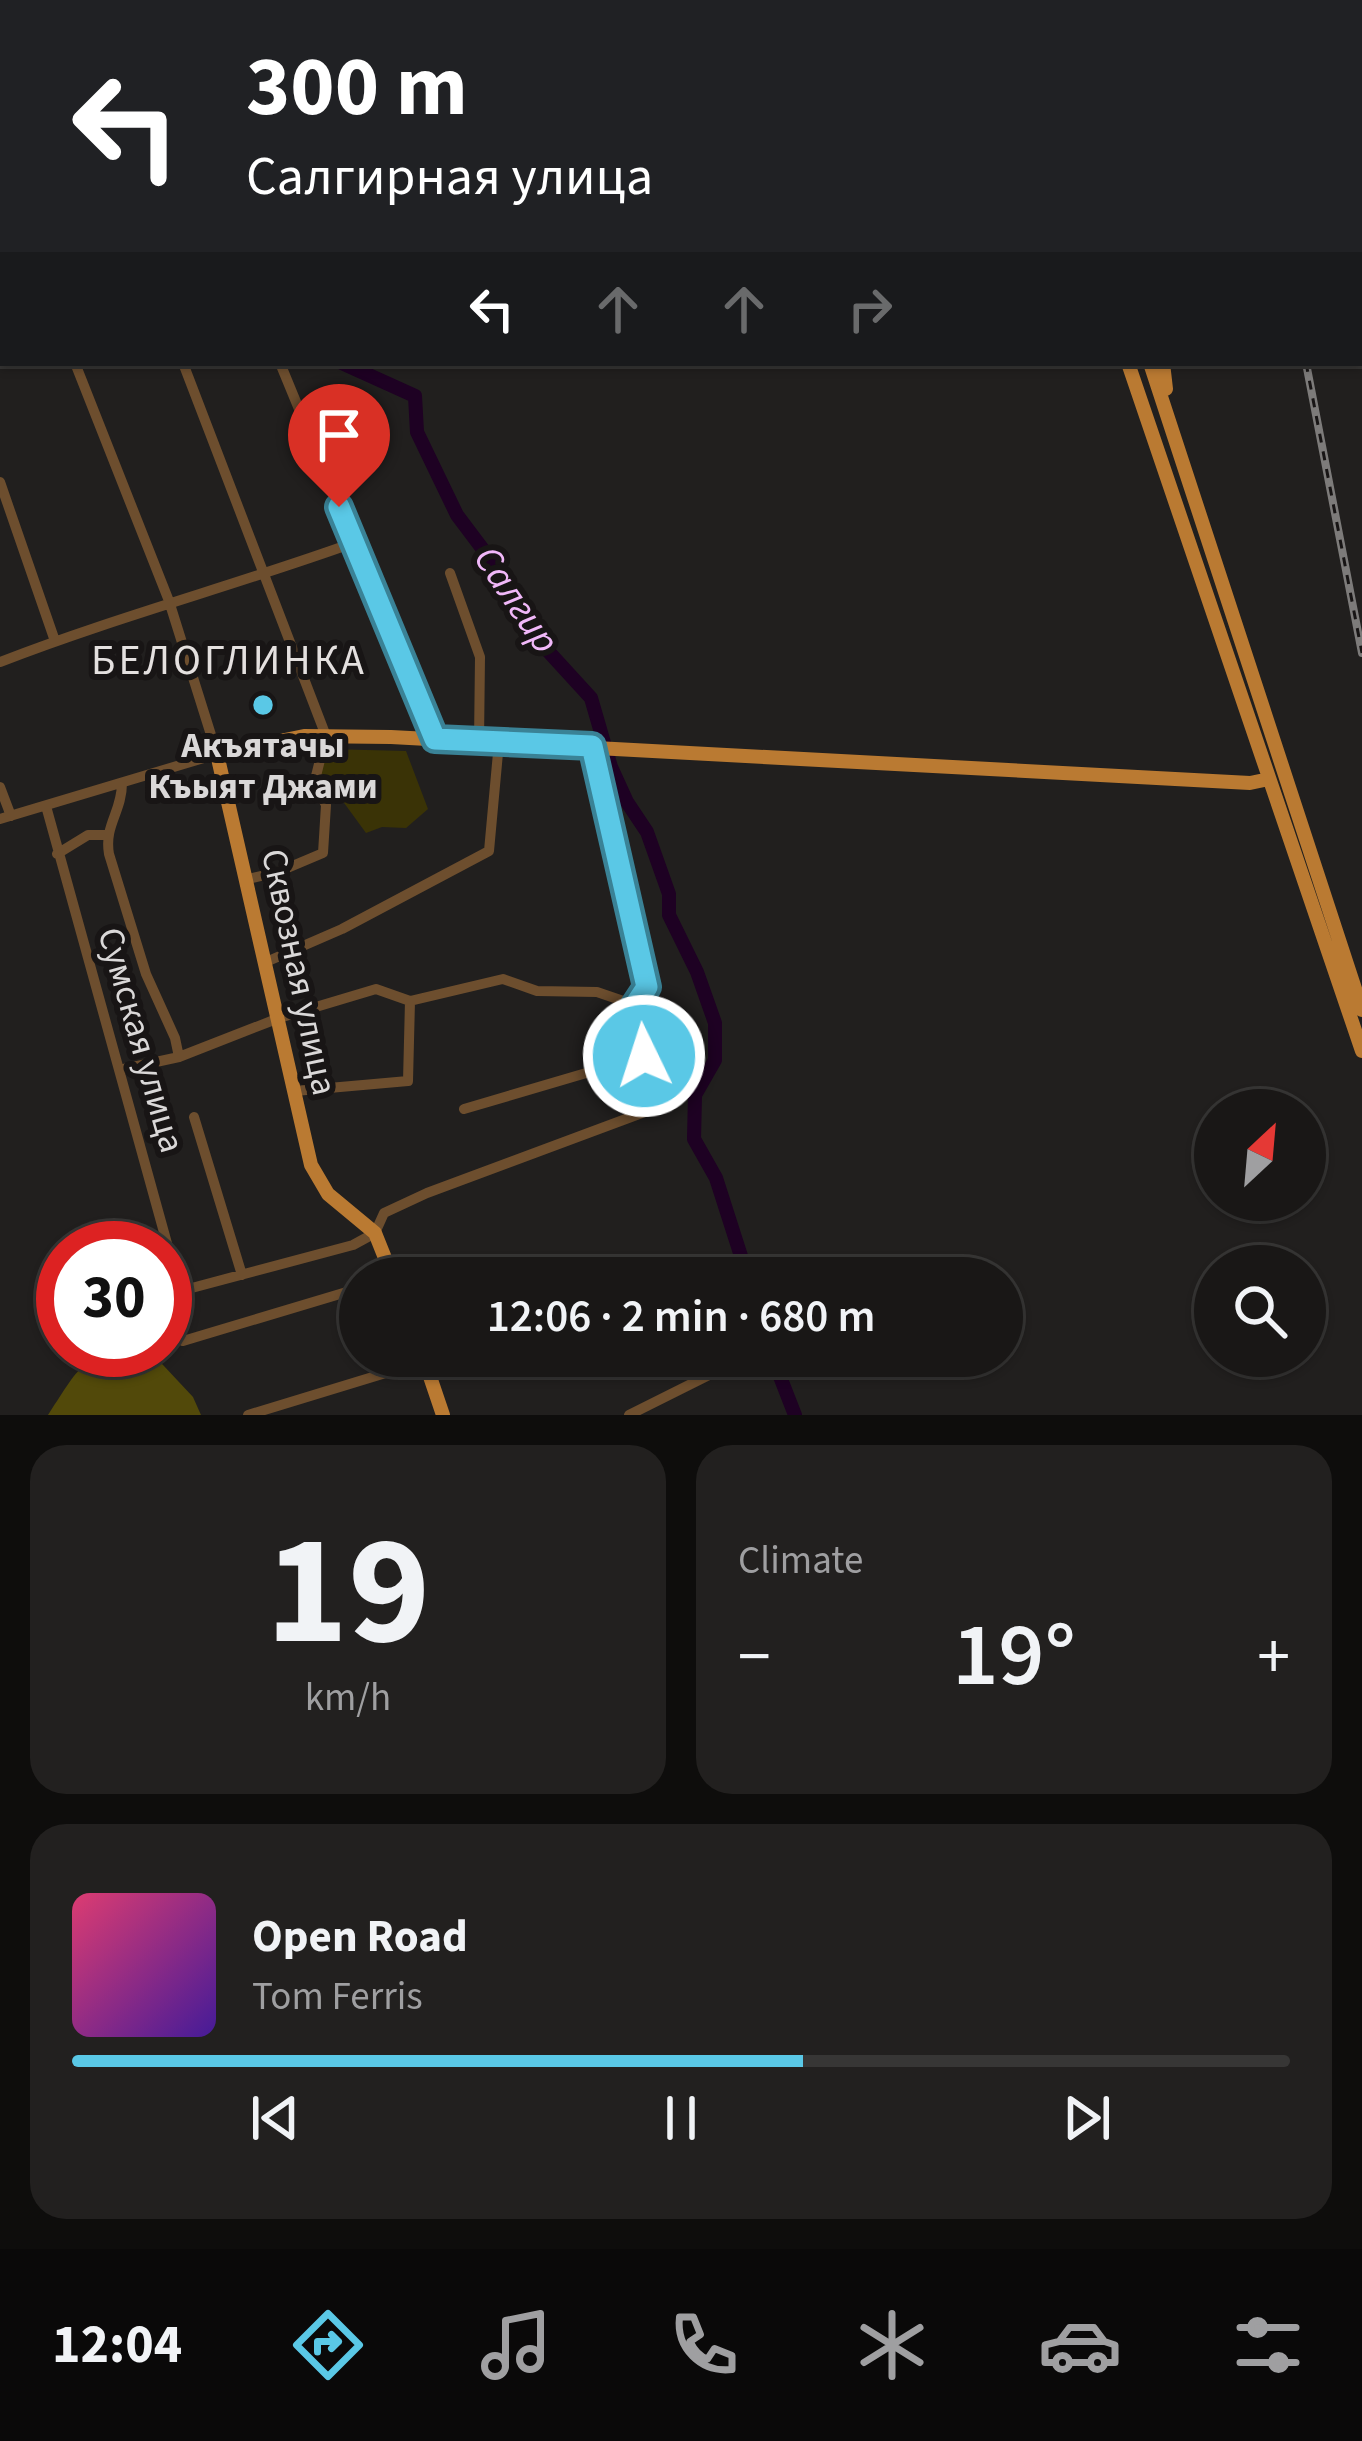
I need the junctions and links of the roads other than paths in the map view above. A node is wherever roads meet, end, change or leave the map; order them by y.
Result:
1 (76, 366) edge
2 (184, 366) edge
3 (281, 366) edge
4 (1129, 366) edge
5 (1151, 366) edge
6 (1163, 366) edge
7 (1168, 412) junction
8 (0, 482) edge
9 (353, 543) junction
10 (450, 573) dead end
11 (264, 575) junction
12 (169, 601) junction
13 (55, 641) junction
14 (0, 662) edge
15 (326, 736) junction
16 (435, 739) junction
17 (479, 741) junction
18 (499, 742) junction
19 (593, 746) junction
20 (217, 754) junction
21 (1269, 779) junction
22 (122, 784) junction
23 (0, 787) edge
24 (46, 806) junction
25 (5, 817) edge
26 (106, 835) junction
27 (57, 854) junction
28 (248, 879) junction
29 (266, 962) junction
30 (410, 1000) junction
31 (635, 1005) junction
32 (1362, 1010) edge
33 (279, 1018) junction
34 (1362, 1051) edge
35 (644, 1056) junction
36 (179, 1057) junction
37 (118, 1070) junction
38 (295, 1091) junction
39 (464, 1109) dead end
40 (194, 1117) dead end
41 (375, 1233) junction
42 (385, 1257) edge
43 (242, 1275) junction
44 (339, 1294) edge
45 (192, 1338) edge
46 (367, 1377) edge
47 (430, 1377) edge
48 (705, 1377) edge
49 (248, 1415) edge
50 (443, 1415) edge
51 (629, 1415) edge

1 - 12 street, Сквозная улица
2 - 11 street
3 - 9 street
4 - 21 main road
5 - 7 main road
6 - 7 main road
7 - 32 main road
8 - 13 street
9 - 11 street
9 - 16 street
10 - 17 street
11 - 12 street
11 - 15 street
12 - 13 street
12 - 20 street, Сквозная улица
13 - 14 street
15 - 16 main road
15 - 20 main road
15 - 28 street
16 - 17 main road
17 - 18 main road
18 - 19 main road
18 - 29 street
19 - 21 main road
19 - 31 street
20 - 22 street
20 - 28 main road, Сквозная улица
21 - 34 main road
22 - 24 street
22 - 26 street
23 - 25 street
24 - 25 street
24 - 27 street, Сумская улица
26 - 27 street
26 - 36 street
27 - 37 street, Сумская улица
28 - 29 main road, Сквозная улица
29 - 33 main road, Сквозная улица
30 - 31 street
30 - 33 street
30 - 38 street
31 - 35 street
33 - 36 street
33 - 38 main road, Сквозная улица
35 - 39 street
35 - 41 street
36 - 37 street
37 - 43 street, Сумская улица
38 - 41 main road, Сквозная улица
40 - 43 street
41 - 42 main road
41 - 43 street
44 - 45 street
46 - 49 street
47 - 50 main road
48 - 51 street

